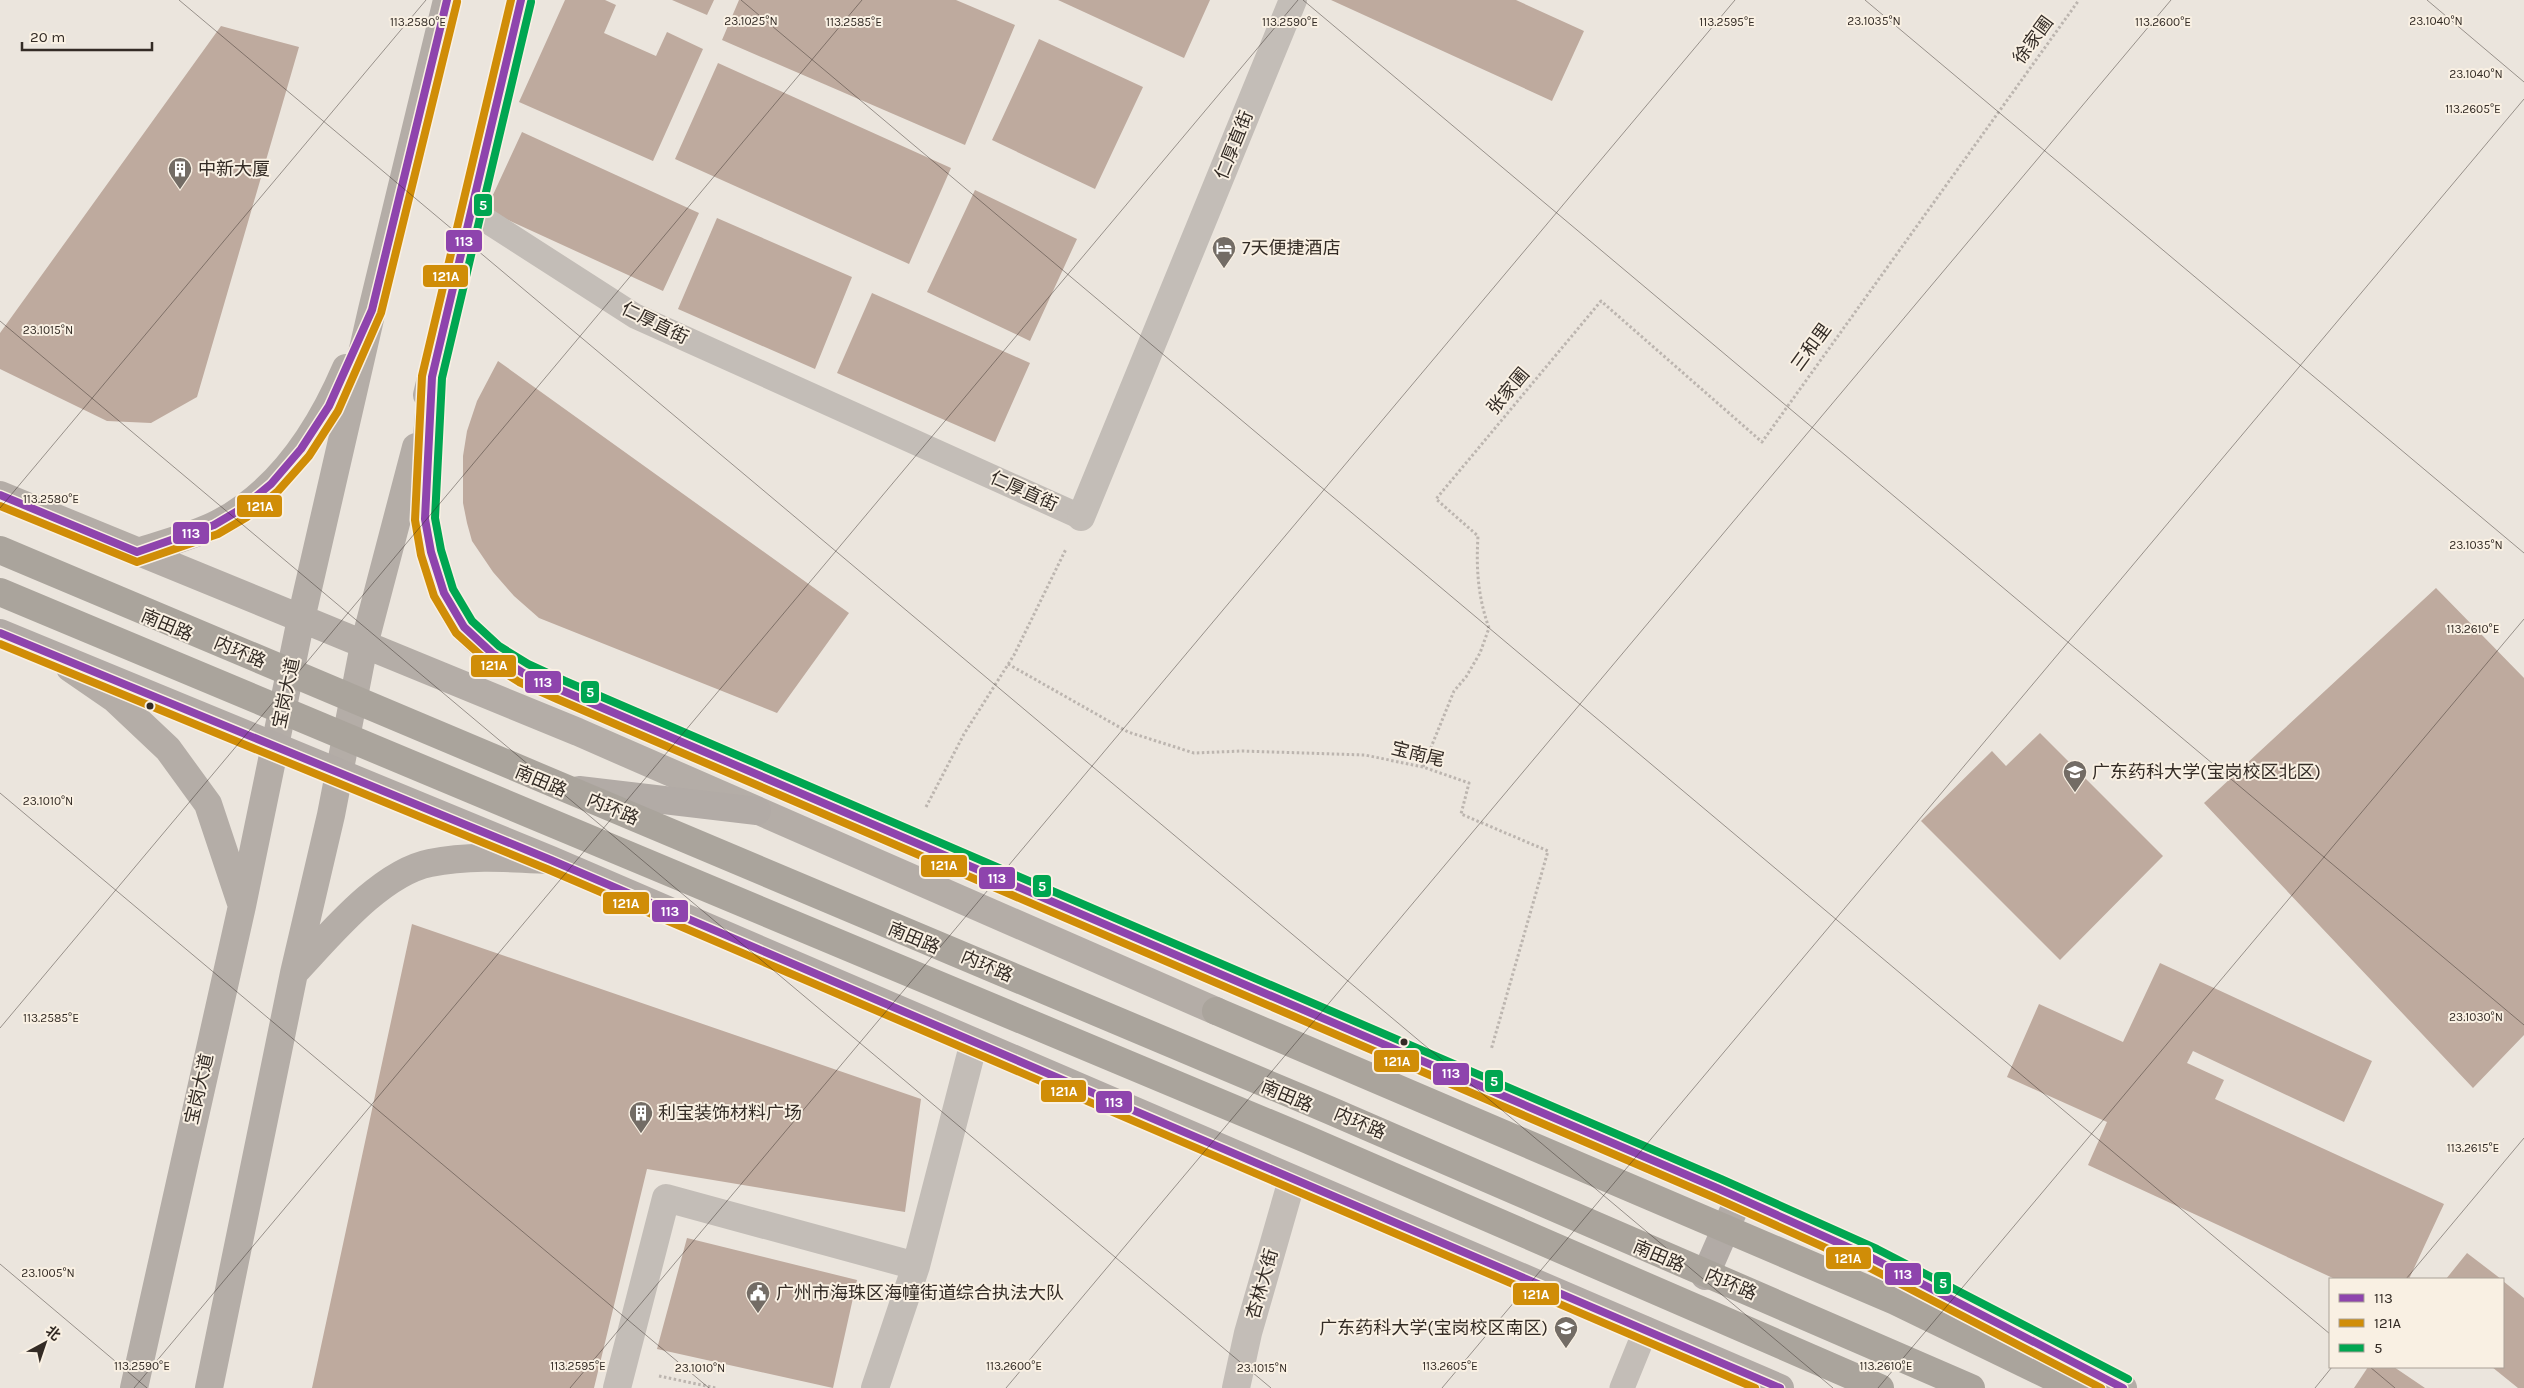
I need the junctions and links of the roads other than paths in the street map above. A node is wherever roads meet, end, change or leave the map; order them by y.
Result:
1 (447, 0) edge
2 (521, 0) edge
3 (1294, 0) edge
4 (470, 210) junction
5 (372, 310) junction
6 (432, 377) junction
7 (0, 495) edge
8 (36, 510) junction
9 (0, 513) edge
10 (1081, 516) joint
11 (0, 550) edge
12 (137, 552) junction
13 (0, 555) edge
14 (0, 592) edge
15 (302, 619) junction
16 (0, 634) edge
17 (364, 645) junction
18 (48, 653) junction
19 (289, 675) junction
20 (352, 702) junction
21 (590, 702) junction
22 (275, 746) junction
23 (339, 772) junction
24 (559, 788) junction
25 (757, 811) junction
26 (551, 860) junction
27 (242, 906) junction
28 (294, 973) junction
29 (1216, 1011) joint
30 (974, 1042) junction
31 (1292, 1180) junction
32 (1739, 1198) junction
33 (916, 1266) junction
34 (1705, 1276) junction
35 (1646, 1329) junction
36 (620, 1378) edge
37 (134, 1388) edge
38 (209, 1388) edge
39 (875, 1388) edge
40 (1236, 1388) edge
41 (1622, 1388) edge
42 (1780, 1388) edge
43 (1880, 1388) edge
44 (1963, 1388) edge
45 (1971, 1388) edge
46 (2075, 1388) edge
47 (2124, 1388) edge

1 - 5 main road, 宝岗大道
2 - 4 main road
3 - 10 street, 仁厚直街
4 - 6 main road
4 - 10 lane, 仁厚直街
5 - 12 main road
5 - 15 main road, 宝岗大道
6 - 17 main road
6 - 21 main road
7 - 8 main road
8 - 9 main road
8 - 12 main road
11 - 45 highway, 内环路, bridge
12 - 15 main road
13 - 19 main road, 南田路
14 - 43 highway, 内环路, bridge
15 - 17 main road
15 - 19 main road, 宝岗大道
16 - 18 main road
17 - 20 main road
17 - 25 main road
18 - 22 main road
18 - 27 main road
19 - 20 main road, 南田路
19 - 22 main road, 宝岗大道
20 - 23 main road
20 - 24 main road, 南田路
21 - 25 main road
21 - 32 main road
22 - 23 main road
22 - 27 main road, 宝岗大道
23 - 26 main road
23 - 28 main road
24 - 25 main road
24 - 34 main road, 南田路
25 - 29 main road
26 - 28 main road
26 - 30 main road
27 - 37 main road, 宝岗大道
28 - 38 main road
29 - 46 highway, bridge
30 - 31 main road
30 - 33 street
31 - 35 main road
31 - 40 street, 杏林大街
32 - 34 main road
32 - 47 main road
33 - 36 street
33 - 39 street
34 - 44 main road, 南田路
35 - 41 lane
35 - 42 main road

